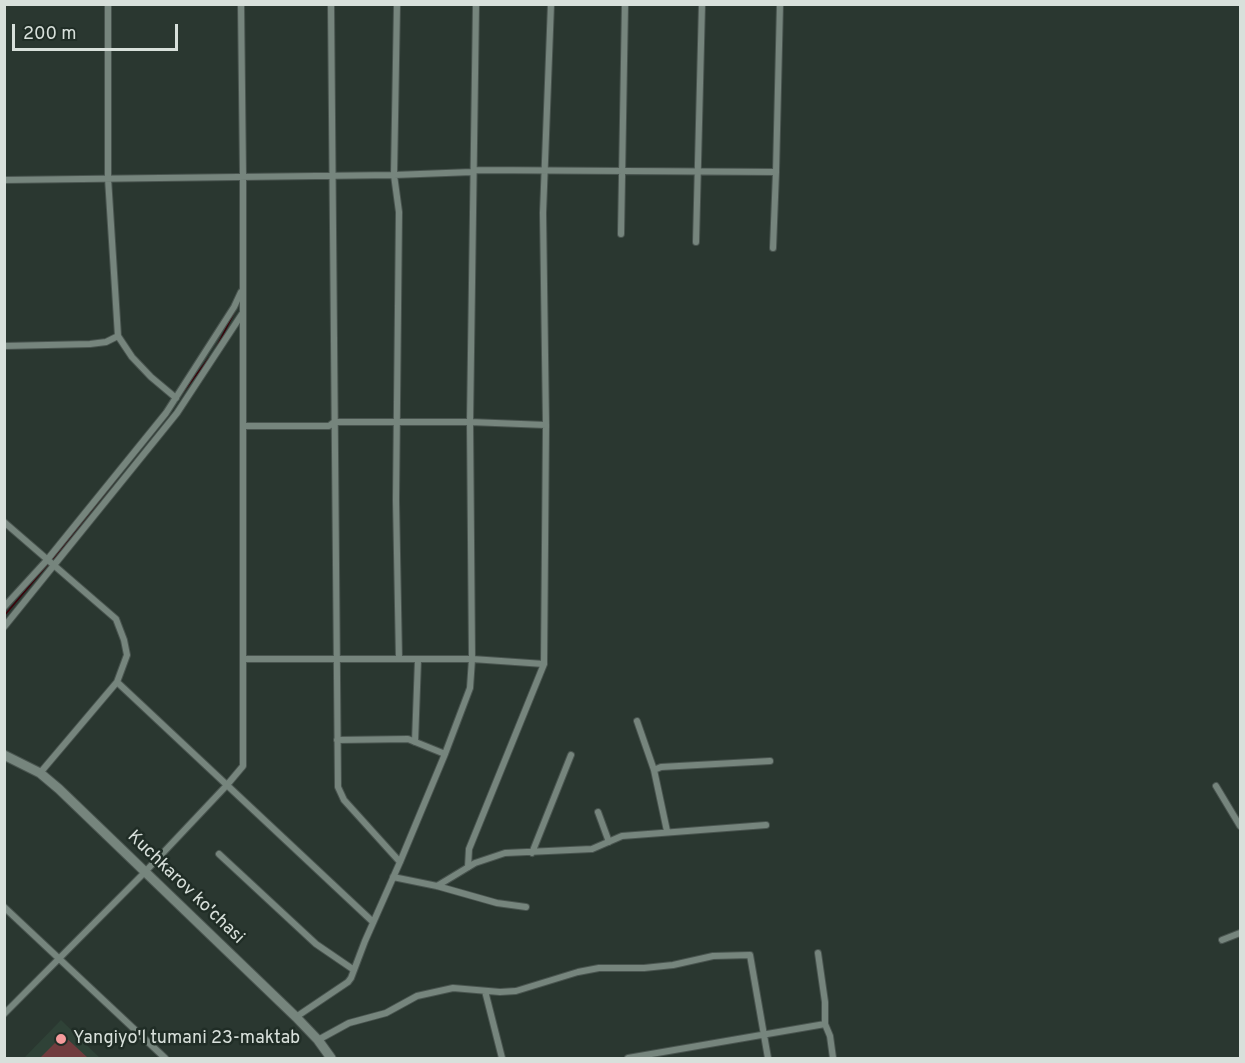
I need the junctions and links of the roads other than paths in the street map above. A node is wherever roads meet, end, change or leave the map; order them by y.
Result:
1 (108, 4) edge
2 (241, 4) edge
3 (331, 4) edge
4 (397, 4) edge
5 (476, 4) edge
6 (551, 4) edge
7 (625, 4) edge
8 (702, 4) edge
9 (780, 4) edge
10 (623, 170) junction
11 (545, 171) junction
12 (698, 171) junction
13 (472, 172) junction
14 (776, 172) junction
15 (394, 175) junction
16 (243, 176) junction
17 (333, 176) junction
18 (108, 178) junction
19 (4, 180) edge
20 (621, 234) dead end
21 (696, 242) dead end
22 (773, 248) dead end
23 (243, 287) junction
24 (243, 313) junction
25 (118, 336) junction
26 (4, 346) edge
27 (176, 398) junction
28 (334, 422) junction
29 (396, 422) junction
30 (470, 422) junction
31 (546, 425) junction
32 (243, 426) junction
33 (4, 522) edge
34 (47, 560) junction
35 (54, 566) junction
36 (4, 607) edge
37 (4, 627) edge
38 (399, 659) junction
39 (472, 659) junction
40 (243, 660) junction
41 (336, 660) junction
42 (418, 660) junction
43 (544, 664) junction
44 (117, 682) junction
45 (637, 721) dead end
46 (337, 740) junction
47 (415, 742) junction
48 (446, 754) junction
49 (4, 755) edge
50 (571, 755) dead end
51 (770, 761) dead end
52 (654, 770) junction
53 (40, 773) junction
54 (227, 785) junction
55 (1216, 786) dead end
56 (598, 812) dead end
57 (766, 825) dead end
58 (1240, 826) edge
59 (667, 831) junction
60 (609, 842) junction
61 (532, 853) junction
62 (219, 854) dead end
63 (400, 862) junction
64 (468, 867) junction
65 (144, 873) junction
66 (393, 877) junction
67 (437, 886) junction
68 (4, 907) edge
69 (526, 907) dead end
70 (373, 922) junction
71 (1240, 933) edge
72 (1222, 940) dead end
73 (818, 953) dead end
74 (59, 958) junction
75 (354, 970) junction
76 (485, 991) junction
77 (4, 1014) edge
78 (296, 1017) junction
79 (825, 1024) junction
80 (765, 1034) junction
81 (318, 1040) junction
82 (639, 1058) edge
83 (165, 1059) edge
84 (331, 1059) edge
85 (502, 1059) edge
86 (628, 1059) edge
87 (768, 1059) edge
88 (833, 1059) edge

1 - 18 street
2 - 16 street
3 - 17 street
4 - 15 street
5 - 13 street
6 - 11 street
7 - 10 street
8 - 12 street
9 - 14 street
10 - 11 street
10 - 12 street
10 - 20 street
11 - 13 street
11 - 31 street
12 - 14 street
12 - 21 street
13 - 15 street
13 - 30 street
14 - 22 street
15 - 17 street
15 - 29 street
16 - 17 street
16 - 18 street
16 - 23 street
17 - 28 street
18 - 19 street
18 - 25 street
23 - 24 street
23 - 27 street
24 - 32 street
24 - 35 street
25 - 26 street
25 - 27 street
27 - 34 street
28 - 29 street
28 - 32 street
28 - 41 street
29 - 30 street
29 - 38 street
30 - 31 street
30 - 39 street
31 - 43 street
32 - 40 street
33 - 34 street
34 - 35 street
34 - 36 street
35 - 37 street
35 - 44 street
38 - 41 street
38 - 42 street
39 - 42 street
39 - 43 street
39 - 48 street
40 - 41 street
40 - 54 street
41 - 46 street
42 - 47 street
43 - 64 street
44 - 53 street
44 - 54 street
45 - 52 street
46 - 47 street
46 - 63 street
47 - 48 street
48 - 63 street
49 - 53 main road, Kuchkarov ko'chasi
50 - 61 street
51 - 52 street
52 - 59 street
53 - 65 main road, Kuchkarov ko'chasi
54 - 65 street
54 - 70 street
55 - 58 street
56 - 60 street
57 - 59 street
59 - 60 street
60 - 61 street
61 - 64 street
62 - 75 street
63 - 66 street
64 - 67 street
65 - 74 street
65 - 78 main road, Kuchkarov ko'chasi
66 - 67 street
66 - 70 street
67 - 69 street
68 - 74 street
70 - 75 street
71 - 72 street
73 - 79 street
74 - 77 street
74 - 83 street
75 - 78 street
76 - 80 street
76 - 81 street
76 - 85 street
78 - 81 main road, Kuchkarov ko'chasi
79 - 80 street
79 - 88 street
80 - 82 street
80 - 87 street
81 - 84 main road, Kuchkarov ko'chasi
82 - 86 street

